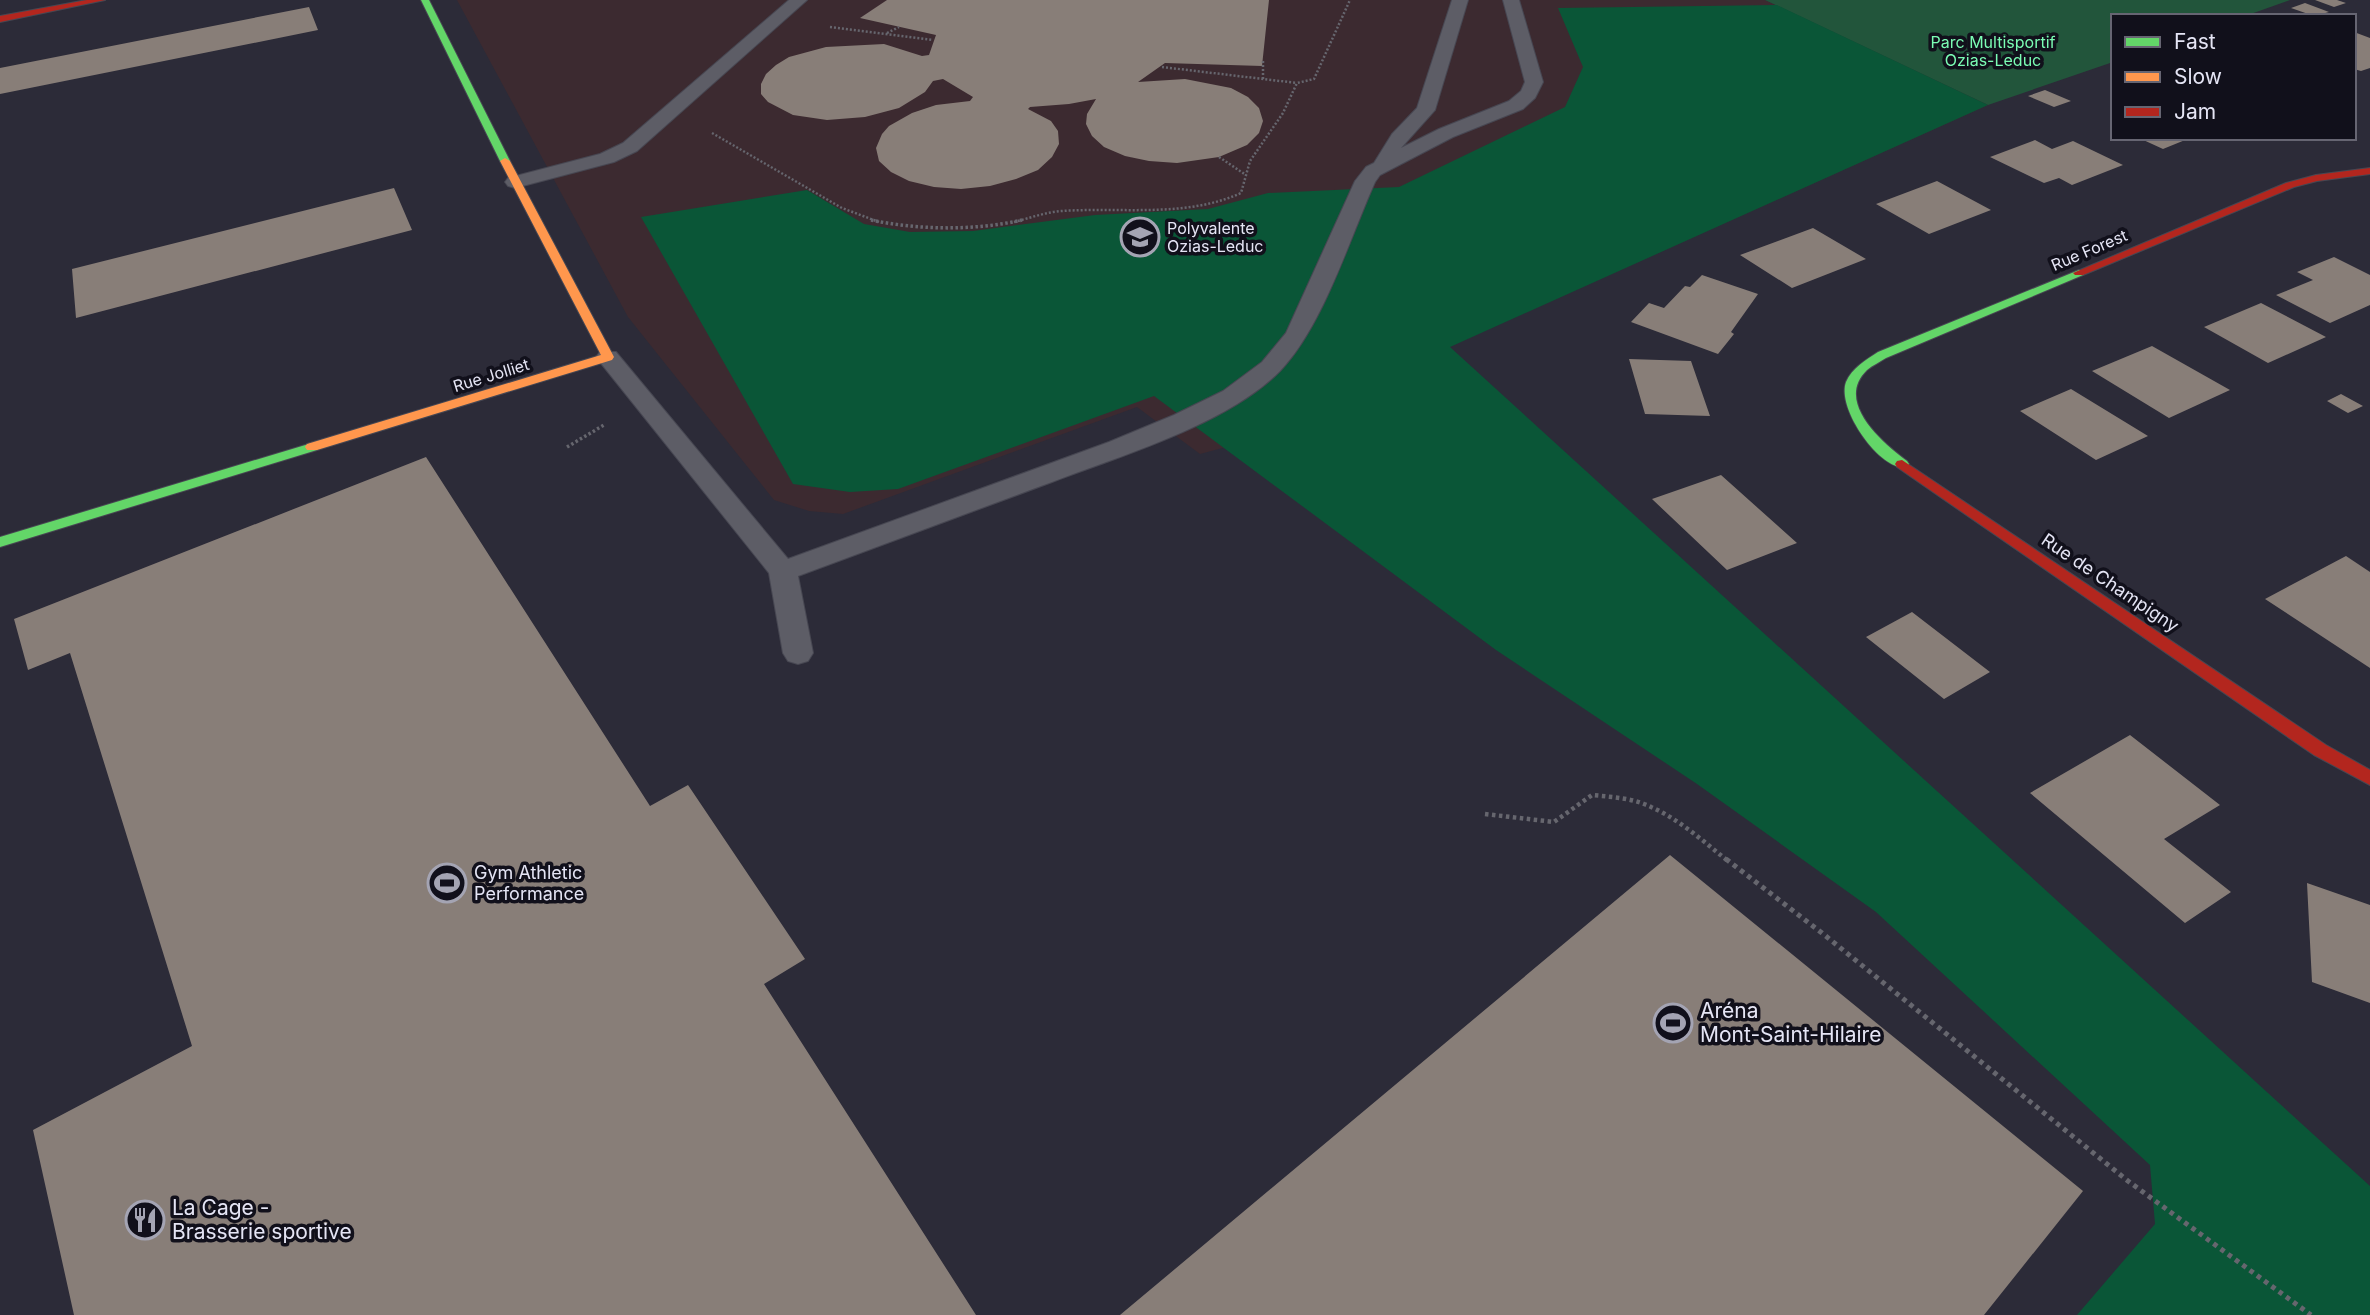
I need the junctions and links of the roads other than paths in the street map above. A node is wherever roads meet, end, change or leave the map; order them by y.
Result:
1 (101, 0) edge
2 (425, 0) edge
3 (799, 0) edge
4 (1460, 0) edge
5 (1510, 0) edge
6 (0, 19) edge
7 (1379, 166) junction
8 (2370, 171) edge
9 (515, 182) junction
10 (608, 357) junction
11 (1849, 400) joint
12 (0, 542) edge
13 (783, 571) junction
14 (798, 653) dead end
15 (2370, 778) edge

1 - 6 street
2 - 9 street
3 - 9 lane
4 - 7 lane
5 - 7 lane
7 - 13 lane
8 - 11 street, Rue Forest
9 - 10 street
10 - 12 street, Rue Jolliet
10 - 13 lane
11 - 15 street, Rue de Champigny
13 - 14 lane

